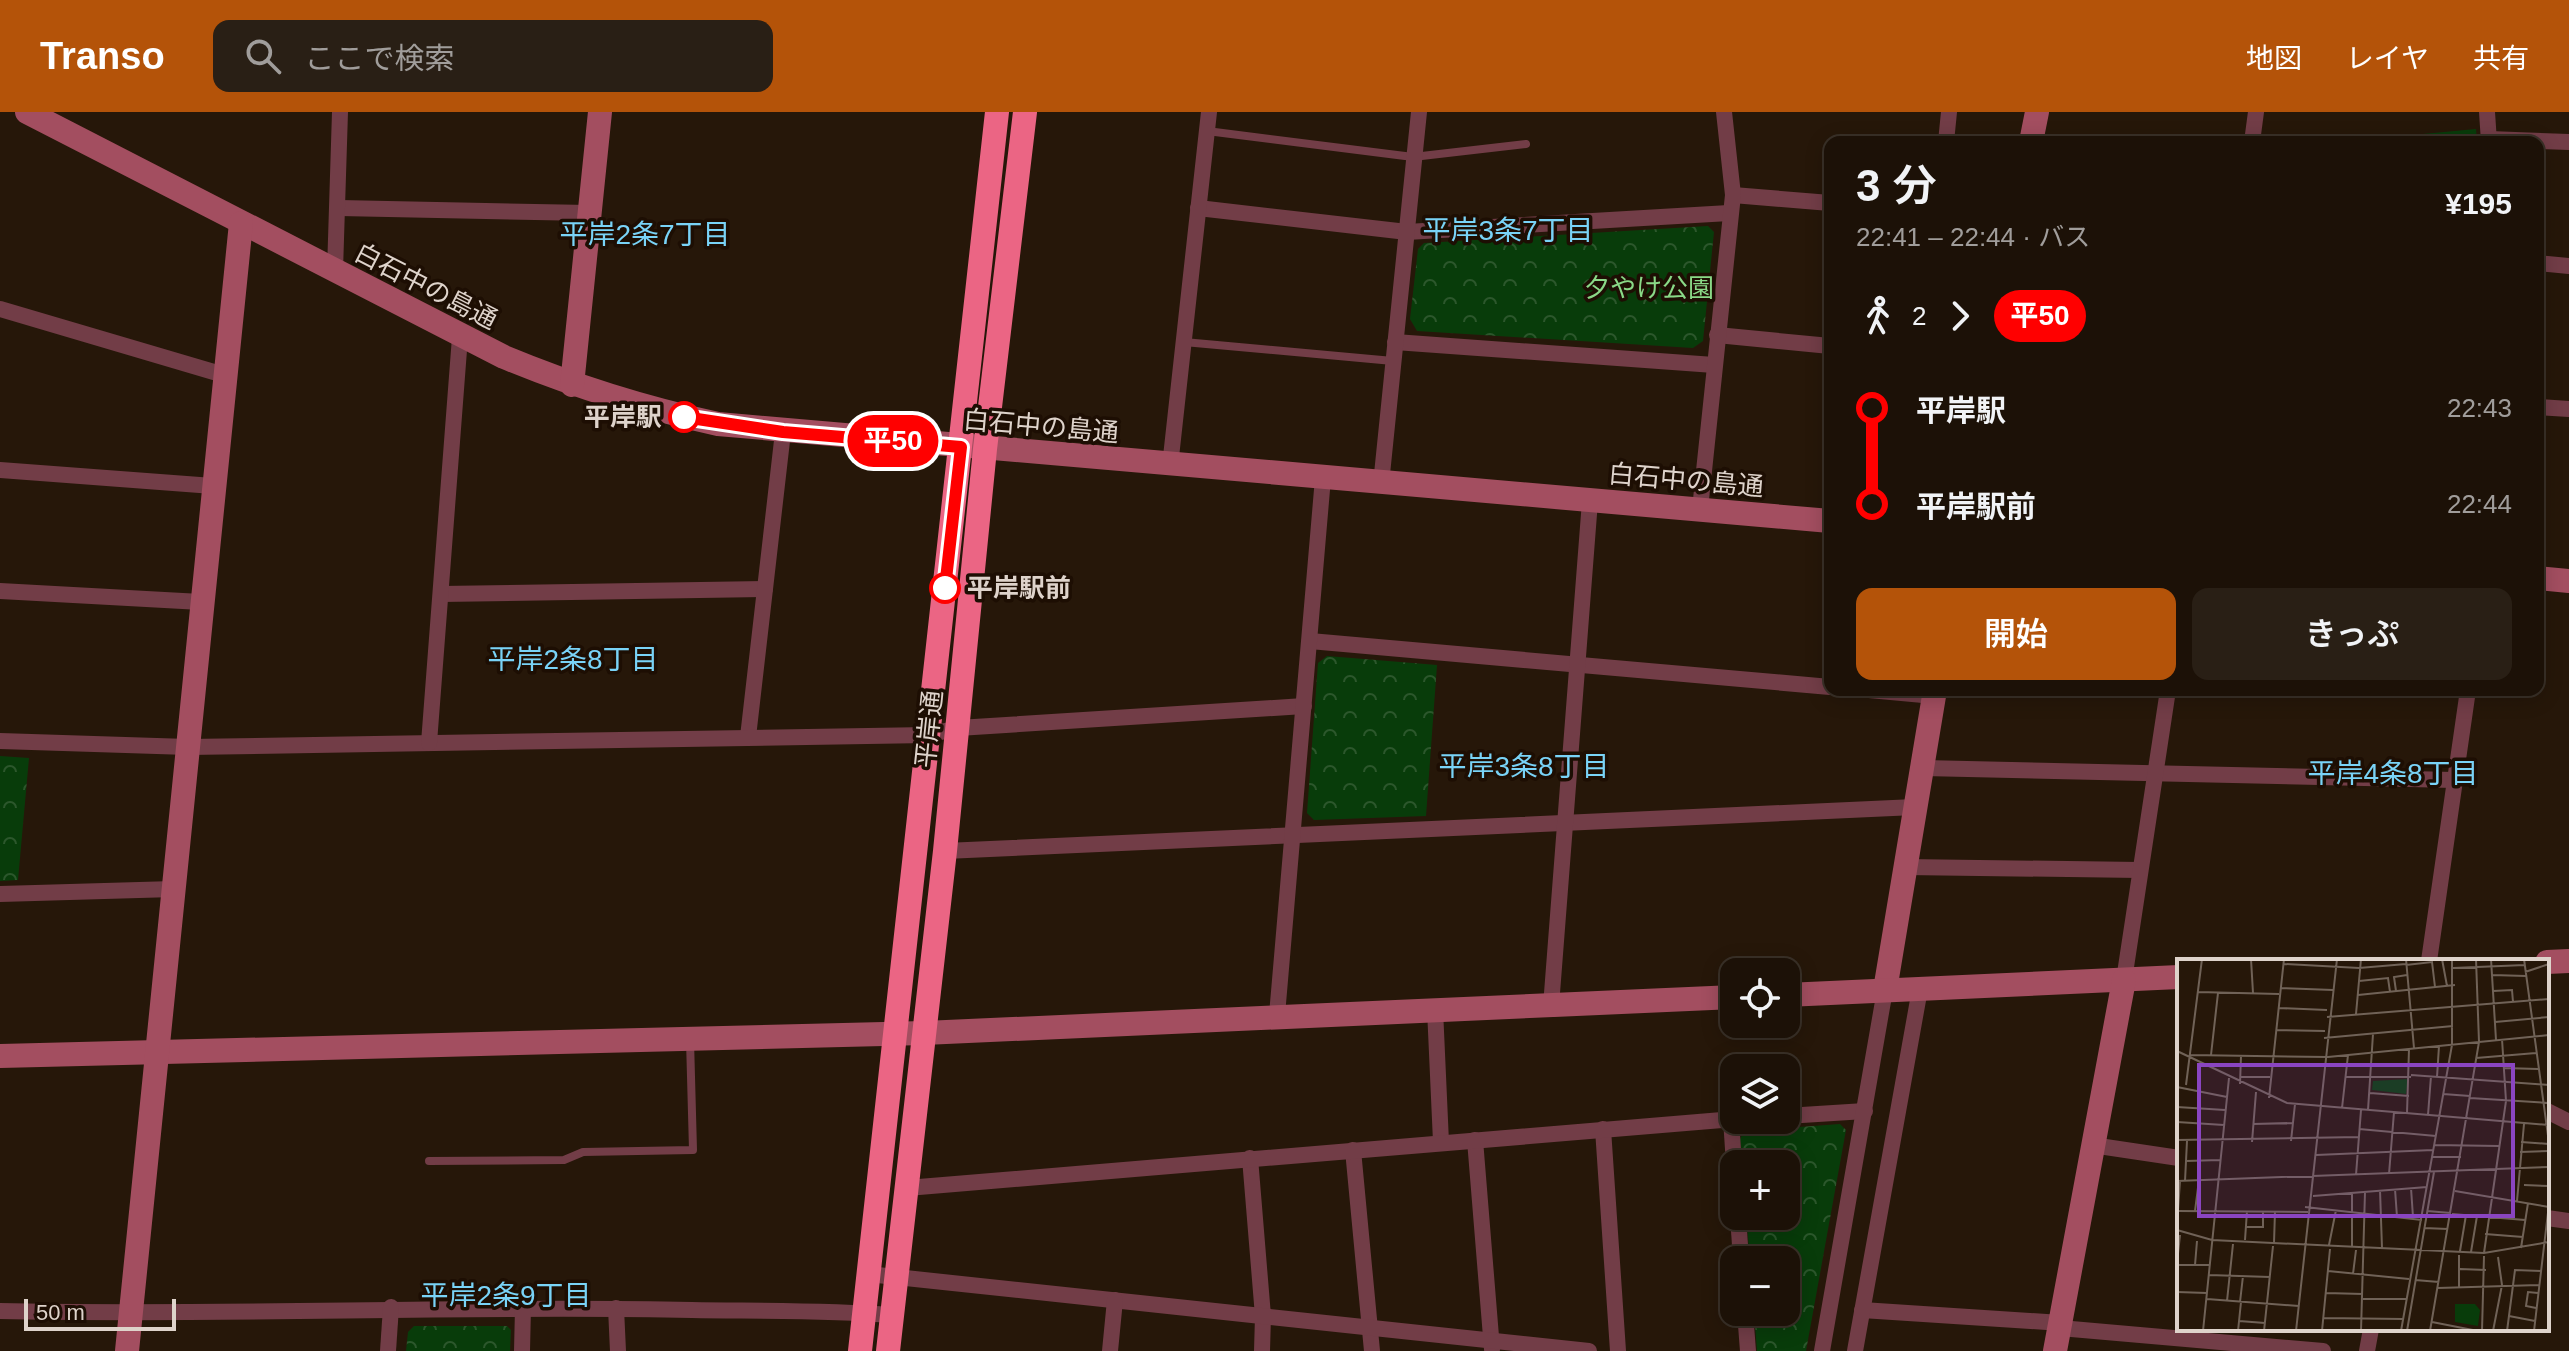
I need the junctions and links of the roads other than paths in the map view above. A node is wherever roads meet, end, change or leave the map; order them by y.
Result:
1 (27, 112) edge
2 (340, 112) edge
3 (600, 112) edge
4 (997, 112) edge
5 (1025, 112) edge
6 (1209, 112) edge
7 (1419, 112) edge
8 (1724, 112) edge
9 (1949, 112) edge
10 (2037, 112) edge
11 (2256, 112) edge
12 (2487, 112) edge
13 (1207, 131) junction
14 (1947, 136) edge
15 (2032, 136) edge
16 (2253, 136) edge
17 (2489, 136) edge
18 (2544, 141) edge
19 (2569, 142) edge
20 (1526, 144) dead end
21 (1413, 157) junction
22 (1733, 195) junction
23 (1824, 203) edge
24 (339, 208) junction
25 (1198, 208) junction
26 (589, 213) junction
27 (1729, 213) junction
28 (241, 223) junction
29 (1407, 232) junction
30 (2544, 264) edge
31 (2569, 266) edge
32 (335, 271) junction
33 (0, 309) edge
34 (1717, 335) junction
35 (460, 337) junction
36 (1183, 342) junction
37 (1395, 342) junction
38 (1824, 345) edge
39 (1393, 361) junction
40 (1714, 365) junction
41 (224, 375) junction
42 (572, 385) junction
43 (2544, 407) edge
44 (2569, 409) edge
45 (783, 432) junction
46 (973, 448) junction
47 (1170, 466) junction
48 (0, 470) edge
49 (1323, 478) junction
50 (1381, 484) junction
51 (213, 486) junction
52 (1590, 501) junction
53 (1700, 509) junction
54 (1824, 520) edge
55 (2544, 579) edge
56 (2569, 581) edge
57 (765, 589) junction
58 (0, 591) edge
59 (441, 594) junction
60 (201, 602) junction
61 (1310, 641) junction
62 (1577, 665) junction
63 (1824, 686) edge
64 (1934, 696) edge
65 (2167, 696) edge
66 (2467, 696) edge
67 (1304, 706) junction
68 (958, 728) junction
69 (928, 735) junction
70 (748, 737) junction
71 (0, 741) edge
72 (429, 743) junction
73 (188, 747) junction
74 (1923, 768) junction
75 (2156, 772) junction
76 (2454, 780) junction
77 (1915, 807) junction
78 (1566, 823) junction
79 (1293, 835) junction
80 (945, 851) junction
81 (1905, 867) junction
82 (2140, 870) junction
83 (174, 889) junction
84 (0, 894) edge
85 (2429, 959) edge
86 (2569, 961) edge
87 (2549, 962) edge
88 (2177, 977) edge
89 (2124, 980) junction
90 (1920, 989) junction
91 (1885, 990) junction
92 (1800, 994) edge
93 (1720, 998) edge
94 (1551, 1006) junction
95 (1435, 1009) junction
96 (1277, 1015) junction
97 (895, 1033) junction
98 (924, 1033) junction
99 (690, 1038) junction
100 (156, 1052) junction
101 (0, 1056) edge
102 (1865, 1111) junction
103 (2549, 1112) edge
104 (1800, 1115) edge
105 (1720, 1120) edge
106 (2569, 1122) edge
107 (1603, 1129) junction
108 (1475, 1140) junction
109 (1441, 1142) junction
110 (2092, 1145) junction
111 (1353, 1150) junction
112 (1250, 1158) junction
113 (2177, 1158) edge
114 (429, 1161) dead end
115 (907, 1188) junction
116 (2549, 1218) edge
117 (2569, 1221) edge
118 (868, 1274) junction
119 (896, 1279) junction
120 (1115, 1300) junction
121 (391, 1307) junction
122 (523, 1308) junction
123 (616, 1308) junction
124 (1862, 1310) junction
125 (0, 1311) edge
126 (864, 1313) junction
127 (131, 1314) junction
128 (892, 1315) junction
129 (1263, 1316) junction
130 (1746, 1326) edge
131 (1370, 1328) junction
132 (2371, 1331) edge
133 (2058, 1334) edge
134 (2183, 1345) edge
135 (1492, 1346) edge
136 (2275, 1349) edge
137 (127, 1351) edge
138 (388, 1351) edge
139 (522, 1351) edge
140 (618, 1351) edge
141 (860, 1351) edge
142 (888, 1351) edge
143 (1110, 1351) edge
144 (1262, 1351) edge
145 (1372, 1351) edge
146 (1589, 1351) edge
147 (1618, 1351) edge
148 (1748, 1351) edge
149 (1822, 1351) edge
150 (1855, 1351) edge
151 (2323, 1351) edge
152 (2367, 1351) edge

1 - 28 street, 白石中の島通
2 - 24 street
3 - 26 street
4 - 46 highway, 平岸通
5 - 46 highway, 平岸通
6 - 13 street
7 - 21 street
8 - 22 street
9 - 14 street
10 - 15 street
11 - 16 street
12 - 17 street
13 - 21 lane
13 - 25 street
18 - 19 street
20 - 21 lane
21 - 29 street
22 - 23 street
22 - 27 street
24 - 26 street
24 - 32 street
25 - 29 street
25 - 36 street
26 - 42 street
27 - 29 street
27 - 34 street
28 - 32 street, 白石中の島通
28 - 41 street
29 - 37 street
30 - 31 street
32 - 35 street, 白石中の島通
33 - 41 street
34 - 38 street
34 - 40 street
35 - 42 street, 白石中の島通
35 - 59 street
36 - 39 lane
36 - 47 street
37 - 39 street
37 - 40 street
39 - 50 street
40 - 53 street
41 - 51 street
42 - 45 street, 白石中の島通
43 - 44 street
45 - 46 street, 白石中の島通
45 - 57 street
46 - 47 street, 白石中の島通
46 - 68 highway, 平岸通
46 - 69 highway, 平岸通
47 - 49 street, 白石中の島通
48 - 51 street
49 - 50 street, 白石中の島通
49 - 61 street
50 - 52 street, 白石中の島通
51 - 60 street
52 - 53 street, 白石中の島通
52 - 62 street
53 - 54 street, 白石中の島通
55 - 56 street
57 - 59 street
57 - 70 street
58 - 60 street
59 - 72 street
60 - 73 street
61 - 62 street
61 - 67 street
62 - 63 street
62 - 78 street
64 - 74 street
65 - 75 street
66 - 76 street
67 - 68 street
67 - 79 street
68 - 69 street
68 - 80 highway, 平岸通
69 - 70 street
69 - 97 highway, 平岸通
70 - 72 street
71 - 73 street
72 - 73 street
73 - 83 street
74 - 75 street
74 - 77 street
75 - 76 street
75 - 82 street
76 - 85 street
77 - 78 street
77 - 81 street
78 - 79 street
78 - 94 street
79 - 80 street
79 - 96 street
80 - 98 highway, 平岸通
81 - 82 street
81 - 91 street
82 - 89 street
83 - 84 street
83 - 100 street
86 - 87 street
88 - 89 street
89 - 90 street
89 - 110 street
90 - 91 street
90 - 124 street
91 - 92 street
91 - 102 street
93 - 94 street
94 - 95 street
95 - 96 street
95 - 109 street
96 - 98 street
97 - 98 street
97 - 99 street
97 - 118 highway, 平岸通
98 - 115 highway, 平岸通
99 - 100 street
99 - 114 lane
100 - 101 street
100 - 127 street
102 - 104 street
102 - 149 street
103 - 106 street
105 - 107 street
107 - 108 street
107 - 147 street
108 - 109 street
108 - 135 street
109 - 111 street
110 - 113 street
110 - 133 street
111 - 112 street
111 - 131 street
112 - 115 street
112 - 129 street
115 - 119 highway, 平岸通
116 - 117 street
118 - 119 street
118 - 126 highway, 平岸通
119 - 120 street
119 - 128 highway, 平岸通
120 - 129 street
120 - 143 street
121 - 122 street
121 - 127 street
121 - 138 street
122 - 123 street
122 - 139 street
123 - 126 street
123 - 140 street
124 - 133 street
124 - 150 street
125 - 127 street
126 - 128 street
126 - 141 highway, 平岸通
127 - 137 street
128 - 142 highway, 平岸通
129 - 131 street
129 - 144 street
130 - 148 street
131 - 135 street
131 - 145 street
132 - 152 street
133 - 134 street
134 - 136 street
135 - 146 street
136 - 151 street

